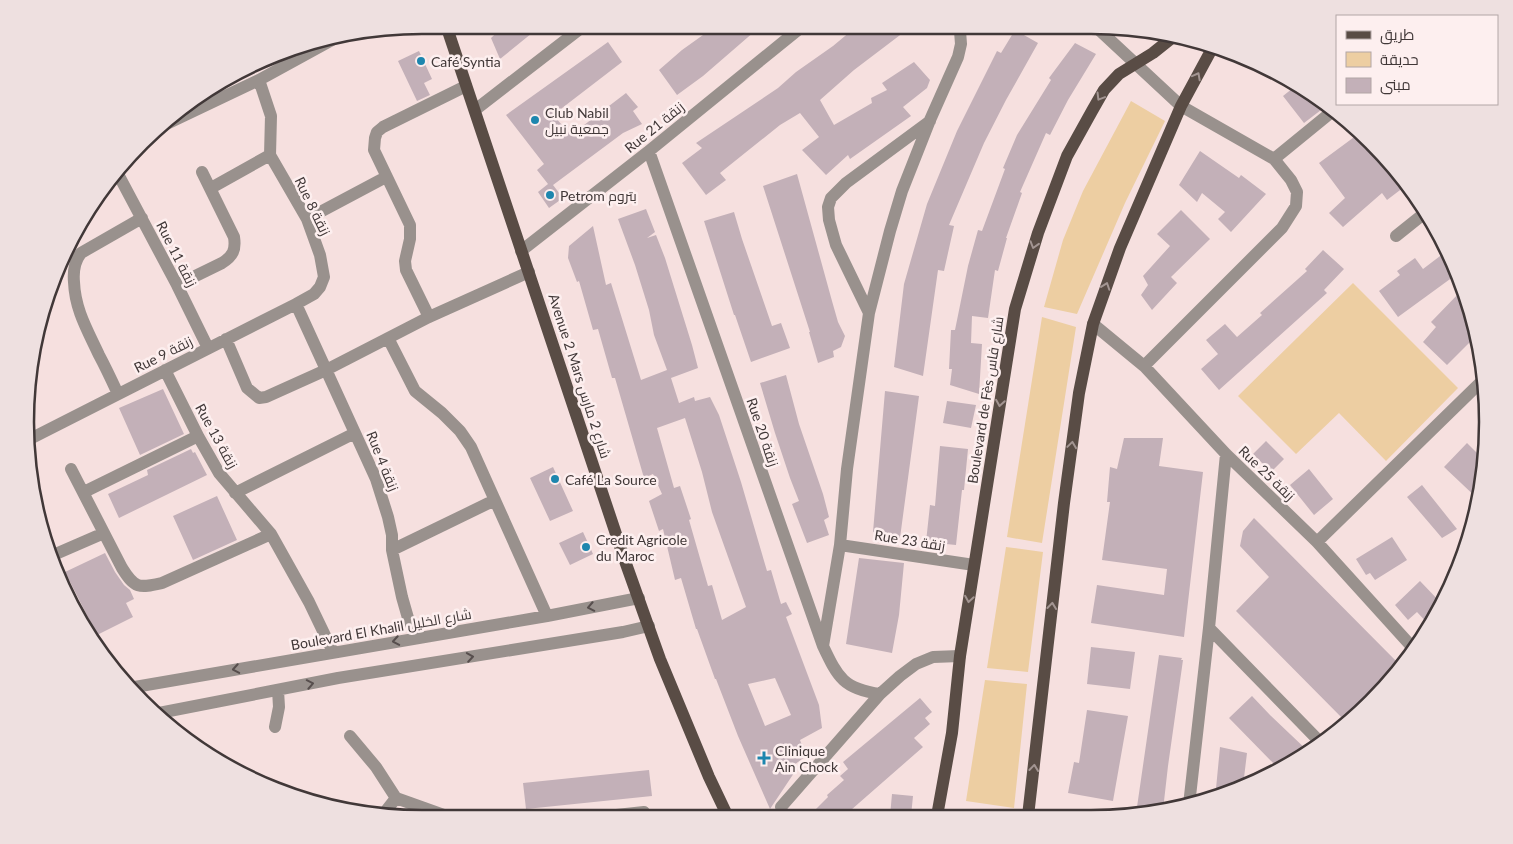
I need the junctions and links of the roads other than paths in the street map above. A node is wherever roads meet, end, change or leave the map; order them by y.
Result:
1 (449, 34) edge
2 (573, 34) edge
3 (794, 34) edge
4 (960, 34) edge
5 (1104, 35) edge
6 (1167, 41) edge
7 (316, 49) edge
8 (1210, 52) edge
9 (1135, 64) junction
10 (259, 80) junction
11 (466, 86) junction
12 (1181, 106) junction
13 (475, 110) junction
14 (1328, 115) edge
15 (184, 116) edge
16 (930, 120) junction
17 (649, 151) junction
18 (270, 155) junction
19 (1274, 158) junction
20 (202, 172) dead end
21 (386, 177) junction
22 (120, 178) edge
23 (211, 188) junction
24 (1420, 217) edge
25 (142, 218) junction
26 (307, 219) junction
27 (1396, 236) dead end
28 (521, 251) junction
29 (529, 272) junction
30 (177, 286) junction
31 (314, 294) joint
32 (296, 304) junction
33 (870, 313) junction
34 (429, 317) junction
35 (1093, 324) junction
36 (388, 338) junction
37 (226, 340) junction
38 (208, 348) junction
39 (1144, 366) junction
40 (165, 370) junction
41 (326, 370) junction
42 (1477, 385) edge
43 (118, 394) junction
44 (356, 433) junction
45 (198, 436) junction
46 (35, 437) edge
47 (1226, 454) junction
48 (71, 469) dead end
49 (84, 492) junction
50 (235, 492) junction
51 (495, 500) junction
52 (104, 534) junction
53 (271, 534) junction
54 (1317, 542) junction
55 (840, 545) junction
56 (392, 550) junction
57 (57, 554) edge
58 (974, 566) junction
59 (638, 598) junction
60 (547, 616) junction
61 (649, 626) junction
62 (1209, 628) junction
63 (417, 638) junction
64 (1409, 644) edge
65 (823, 646) junction
66 (333, 652) junction
67 (960, 656) junction
68 (138, 686) edge
69 (278, 690) junction
70 (880, 694) junction
71 (164, 712) edge
72 (275, 727) dead end
73 (350, 736) dead end
74 (1316, 738) edge
75 (1190, 797) edge
76 (396, 798) junction
77 (781, 807) dead end
78 (388, 808) edge
79 (430, 810) edge
80 (725, 810) edge
81 (938, 810) edge
82 (1029, 810) edge

1 - 11 main road, Avenue 2 Mars شارع 2 مارس
2 - 13 street
3 - 17 street, Rue 21 زنقة
4 - 16 street
5 - 9 street
6 - 9 main road, Boulevard de Fès شارع فاس
7 - 10 street
12 -> 8 main road
9 - 12 street
9 -> 58 main road, Boulevard de Fès شارع فاس
10 - 15 street
10 - 18 street
11 - 13 main road, Avenue 2 Mars شارع 2 مارس
11 - 21 street
12 - 19 street
35 -> 12 main road
13 - 28 main road, Avenue 2 Mars شارع 2 مارس
14 - 19 street
16 - 33 street
16 - 33 street
17 - 28 street, Rue 21 زنقة
17 - 65 street, Rue 20 زنقة
18 - 23 street
18 - 26 street, Rue 8 زنقة
19 - 39 street
20 - 23 street
21 - 26 street
21 - 34 street
22 - 25 street, Rue 11 زنقة
23 - 30 street
24 - 27 street
25 - 30 street, Rue 11 زنقة
25 - 43 street
26 - 31 street, Rue 8 زنقة
28 - 29 main road, Avenue 2 Mars شارع 2 مارس
29 - 34 street
29 - 59 main road, Avenue 2 Mars شارع 2 مارس
30 - 38 street, Rue 11 زنقة
31 - 32 street, Rue 9 زنقة
32 - 37 street, Rue 9 زنقة
32 - 41 street, Rue 4 زنقة
33 - 55 street
34 - 36 street
35 - 39 street, Rue 25 زنقة
82 -> 35 main road
36 - 41 street
36 - 51 street
37 - 38 street, Rue 9 زنقة
37 - 41 street
38 - 40 street, Rue 9 زنقة
39 - 47 street, Rue 25 زنقة
40 - 43 street, Rue 9 زنقة
40 - 45 street, Rue 13 زنقة
41 - 44 street, Rue 4 زنقة
42 - 54 street
43 - 46 street, Rue 9 زنقة
44 - 50 street
44 - 56 street, Rue 4 زنقة
45 - 49 street
45 - 50 street, Rue 13 زنقة
47 - 54 street, Rue 25 زنقة
47 - 62 street
48 - 49 street
49 - 52 street
50 - 53 street, Rue 13 زنقة
51 - 56 street
51 - 60 street
52 - 53 street
52 - 57 street
53 - 66 street, Rue 13 زنقة
54 - 64 street, Rue 25 زنقة
55 - 58 street, Rue 23 زنقة
55 - 65 street
56 - 63 street, Rue 4 زنقة
58 -> 67 main road, Boulevard de Fès شارع فاس
59 -> 60 street, Boulevard El Khalil شارع الخليل
59 - 61 main road, Avenue 2 Mars شارع 2 مارس
60 - 63 street, Boulevard El Khalil شارع الخليل
69 -> 61 street
61 - 80 main road, Avenue 2 Mars شارع 2 مارس
62 - 74 street
62 - 75 street
63 -> 66 street, Boulevard El Khalil شارع الخليل
65 - 70 street, Rue 20 زنقة
66 -> 68 street, Boulevard El Khalil شارع الخليل
67 - 70 street
67 - 81 main road, Boulevard de Fès شارع فاس
69 - 71 street
69 - 72 street
70 - 77 street
73 - 76 street
76 - 78 street
76 - 79 street

